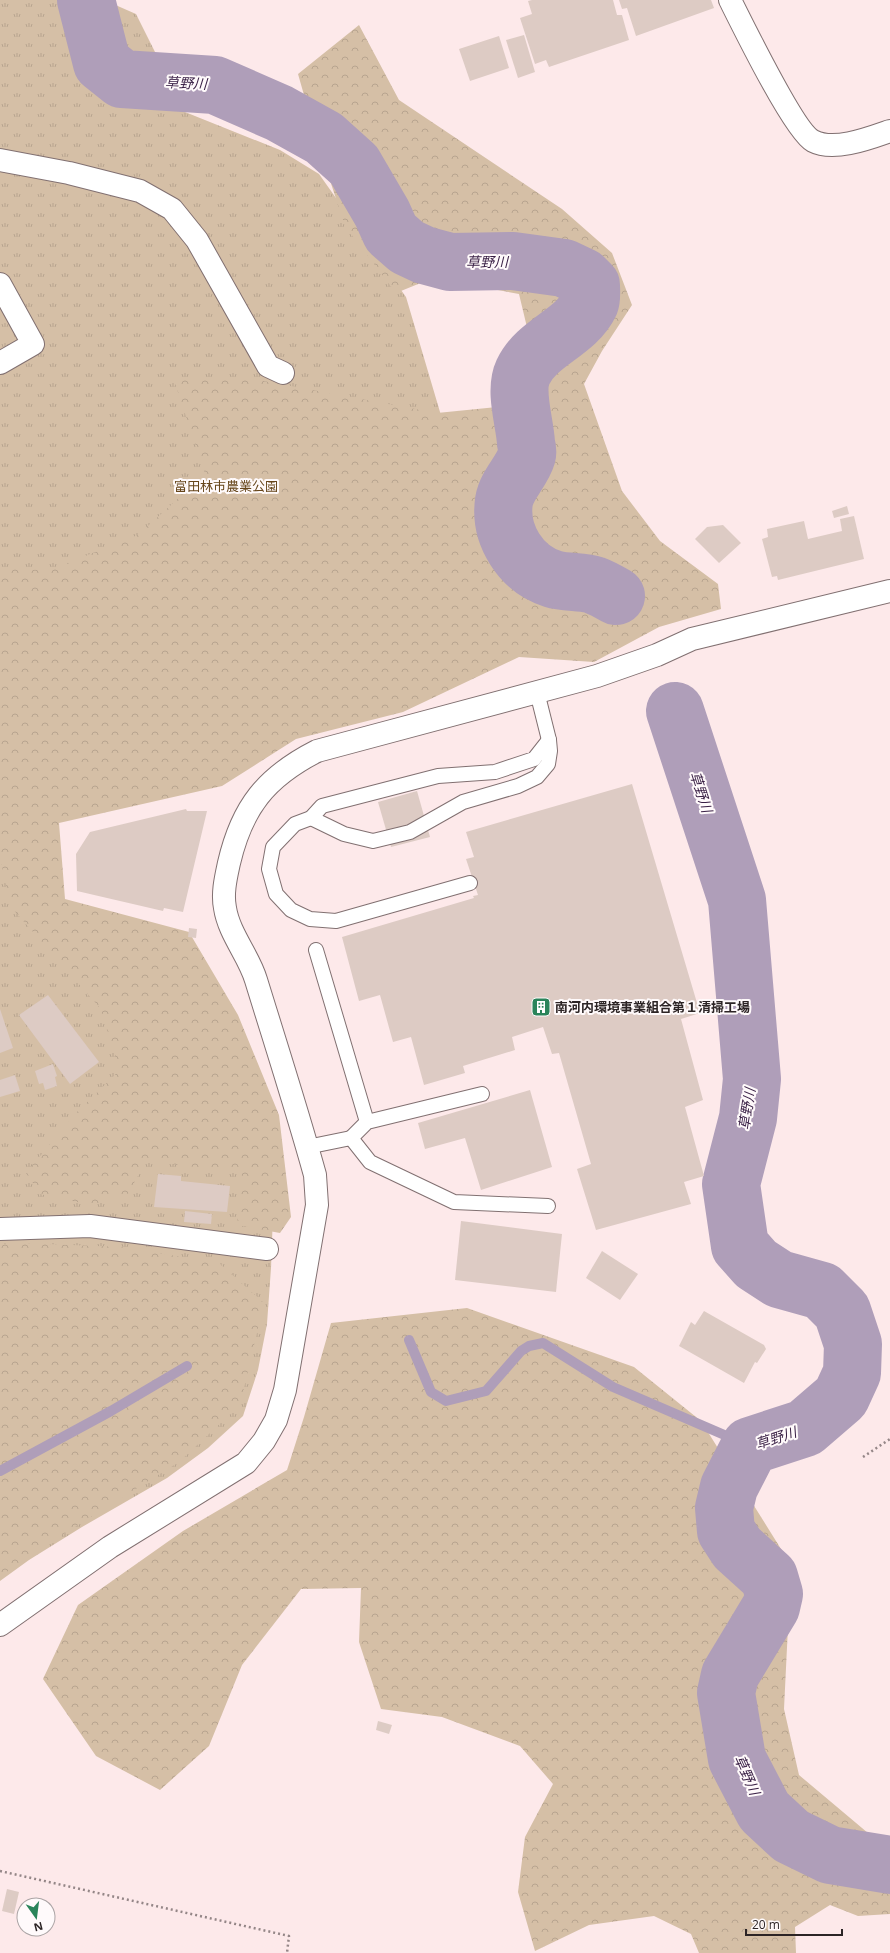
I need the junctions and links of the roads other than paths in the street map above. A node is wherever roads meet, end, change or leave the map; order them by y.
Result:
1 (730, 0) edge
2 (890, 131) edge
3 (0, 160) edge
4 (3, 296) edge
5 (0, 363) edge
6 (283, 373) dead end
7 (890, 591) edge
8 (537, 692) junction
9 (549, 740) junction
10 (311, 818) junction
11 (470, 883) dead end
12 (316, 950) dead end
13 (482, 1094) dead end
14 (367, 1122) junction
15 (351, 1138) junction
16 (308, 1147) junction
17 (548, 1206) dead end
18 (0, 1229) edge
19 (267, 1249) dead end
20 (0, 1625) edge

1 - 2 street
3 - 6 street
4 - 5 street
7 - 8 street
8 - 9 lane
8 - 16 street
9 - 10 lane
9 - 10 lane
10 - 11 lane
12 - 14 lane
13 - 14 lane
14 - 15 lane
15 - 16 lane
15 - 17 lane
16 - 20 street
18 - 19 street

